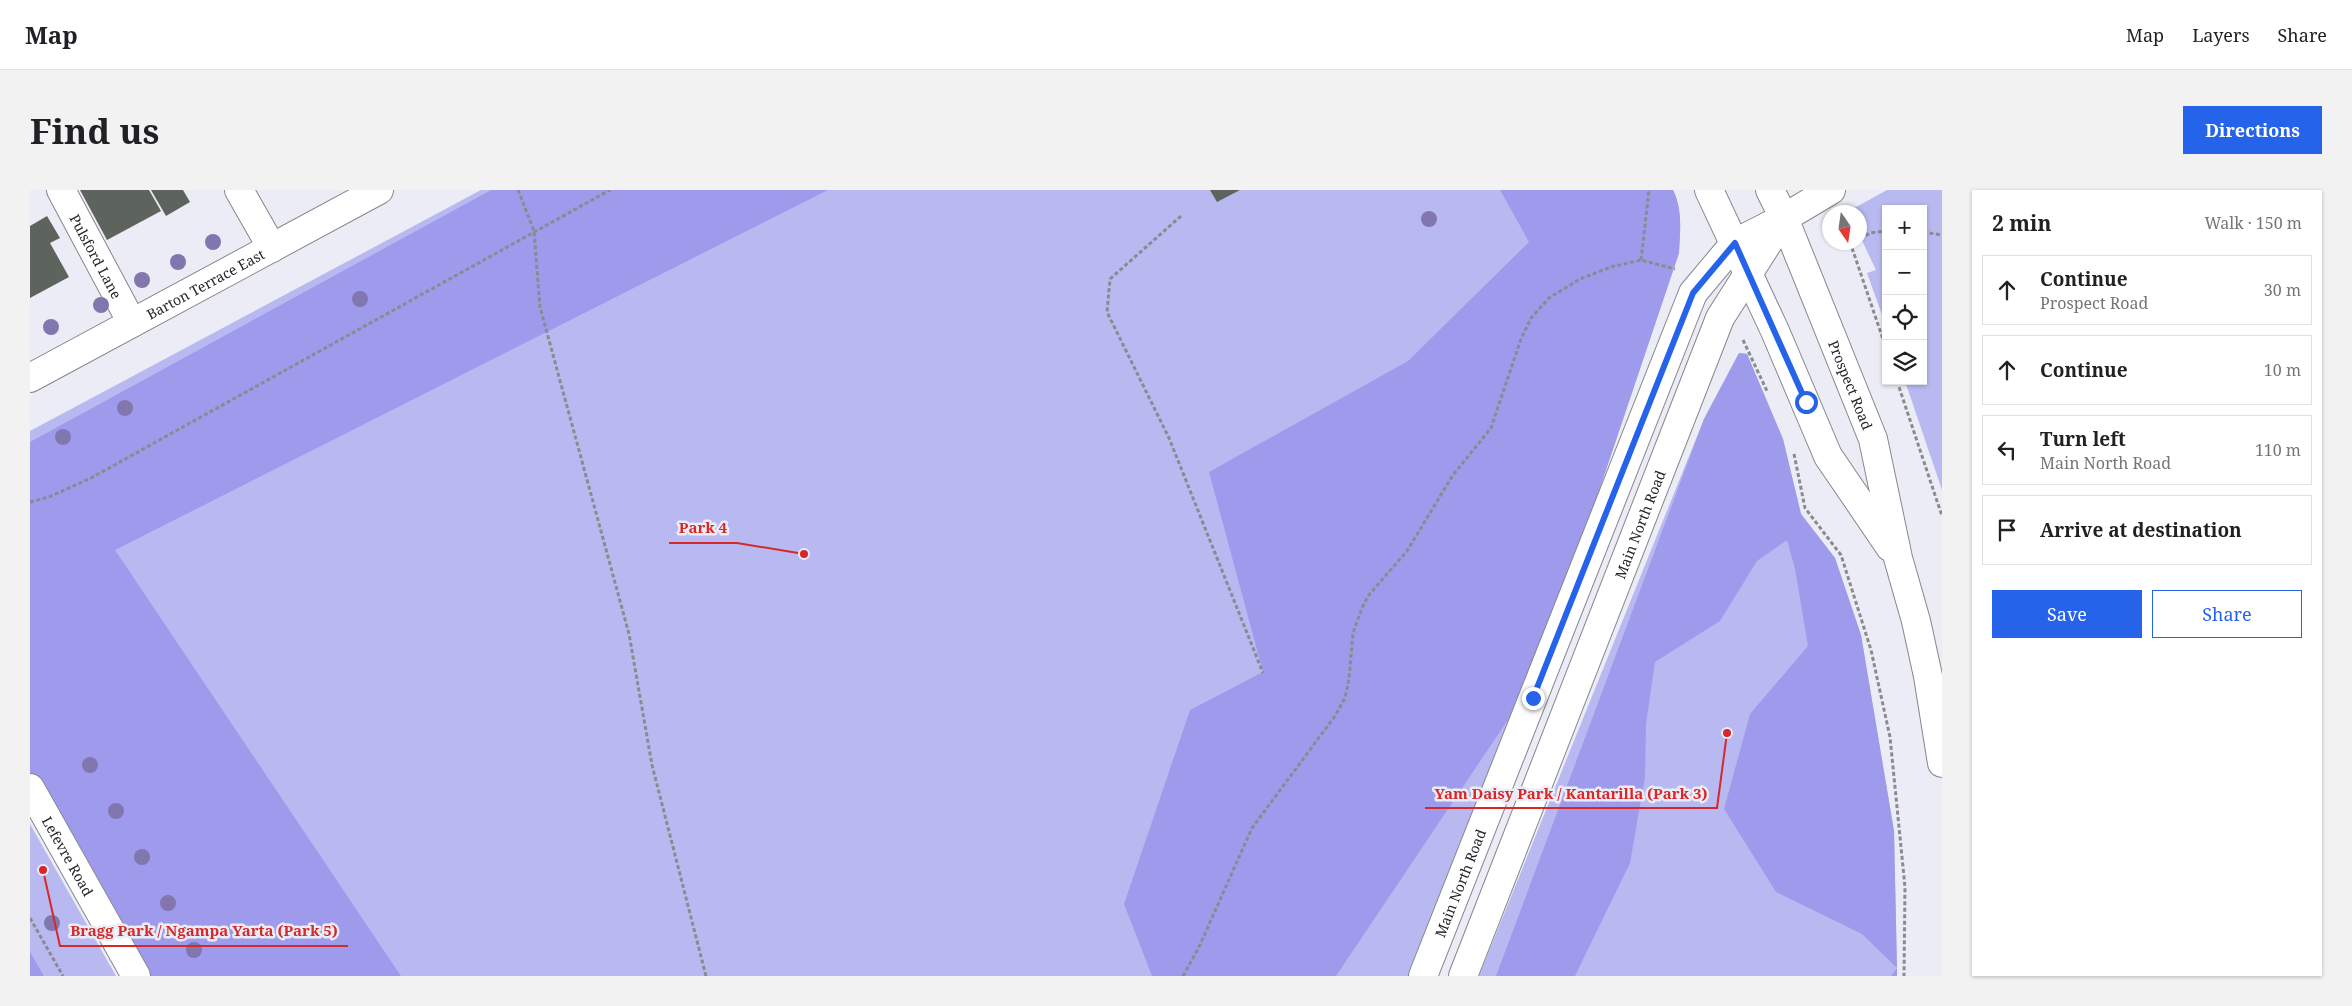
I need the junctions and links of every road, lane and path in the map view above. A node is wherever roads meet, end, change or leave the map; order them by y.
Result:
1 (61, 190) edge
2 (239, 190) edge
3 (379, 190) edge
4 (518, 190) edge
5 (610, 190) edge
6 (1649, 190) edge
7 (1709, 190) edge
8 (1770, 190) edge
9 (1831, 190) edge
10 (1181, 216) dead end
11 (1784, 218) junction
12 (534, 231) junction
13 (1882, 232) edge
14 (1927, 233) edge
15 (1867, 235) edge
16 (1942, 235) edge
17 (1735, 243) junction
18 (272, 248) junction
19 (1854, 250) edge
20 (1640, 260) junction
21 (1678, 270) dead end
22 (1749, 273) junction
23 (132, 323) junction
24 (1743, 339) dead end
25 (1883, 340) edge
26 (30, 378) edge
27 (1898, 385) edge
28 (1770, 397) dead end
29 (1793, 450) dead end
30 (30, 502) edge
31 (1942, 516) edge
32 (1898, 558) junction
33 (1263, 673) dead end
34 (1942, 763) edge
35 (30, 788) edge
36 (30, 918) edge
37 (63, 976) edge
38 (136, 976) edge
39 (706, 976) edge
40 (1183, 976) edge
41 (1423, 976) edge
42 (1463, 976) edge
43 (1904, 976) edge

1 - 23 main road, Pulsford Lane
2 - 18 main road
3 - 18 main road, Barton Terrace East
4 - 12 path
5 - 12 path
6 - 20 path
7 - 17 main road, Prospect Road
8 - 11 main road, Prospect Road
9 - 11 main road
10 - 33 path
11 - 17 main road
11 - 22 main road, Main North Road
11 - 32 main road, Prospect Road
12 - 30 path
12 - 39 path
13 - 15 path
14 - 16 path
17 - 22 main road, Prospect Road
17 - 41 main road, Main North Road
18 - 23 main road, Barton Terrace East
19 - 25 path
20 - 21 path
20 - 40 path
22 - 32 main road, Prospect Road
22 - 42 main road, Main North Road
23 - 26 main road, Barton Terrace East
24 - 28 path
27 - 31 path
29 - 43 path
32 - 34 main road, Prospect Road
35 - 38 main road, Lefevre Road
36 - 37 path

